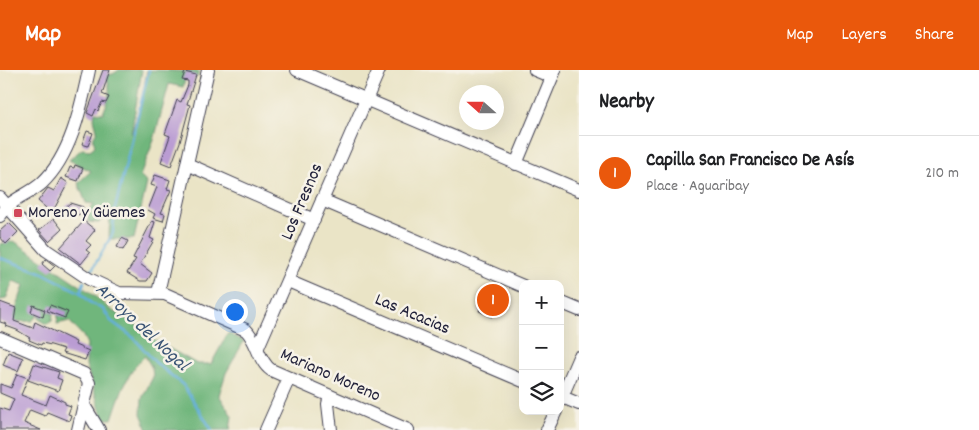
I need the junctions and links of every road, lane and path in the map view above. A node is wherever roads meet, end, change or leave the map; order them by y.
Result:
1 (89, 70) edge
2 (208, 70) edge
3 (297, 70) edge
4 (379, 70) edge
5 (535, 70) edge
6 (554, 74) edge
7 (366, 99) junction
8 (186, 164) junction
9 (516, 164) junction
10 (579, 190) edge
11 (322, 200) junction
12 (4, 202) edge
13 (0, 216) edge
14 (314, 220) junction
15 (288, 281) junction
16 (519, 284) edge
17 (158, 293) junction
18 (564, 304) edge
19 (579, 310) edge
20 (0, 338) edge
21 (258, 347) junction
22 (579, 357) edge
23 (289, 378) junction
24 (519, 378) edge
25 (564, 391) edge
26 (330, 396) junction
27 (564, 399) edge
28 (579, 404) edge
29 (85, 407) junction
30 (554, 415) edge
31 (78, 430) edge
32 (99, 430) edge
33 (266, 430) edge
34 (331, 430) edge
35 (408, 430) edge
36 (548, 430) edge

1 - 12 street
2 - 8 street
3 - 7 street
4 - 7 street, Los Fresnos
5 - 6 street
6 - 9 street
7 - 9 street
7 - 11 street, Los Fresnos
8 - 14 street
8 - 17 street
9 - 10 street
11 - 14 street, Los Fresnos
11 - 16 street
12 - 13 street
12 - 17 street, Mariano Moreno
14 - 15 street, Los Fresnos
15 - 21 street, Los Fresnos
15 - 24 street, Las Acacias
17 - 21 street, Mariano Moreno
18 - 19 street
20 - 29 street
21 - 23 street, Mariano Moreno
22 - 25 street
23 - 26 street, Mariano Moreno
23 - 33 street
26 - 34 street
26 - 35 street, Mariano Moreno
27 - 28 street
29 - 31 street
29 - 32 street
30 - 36 street

